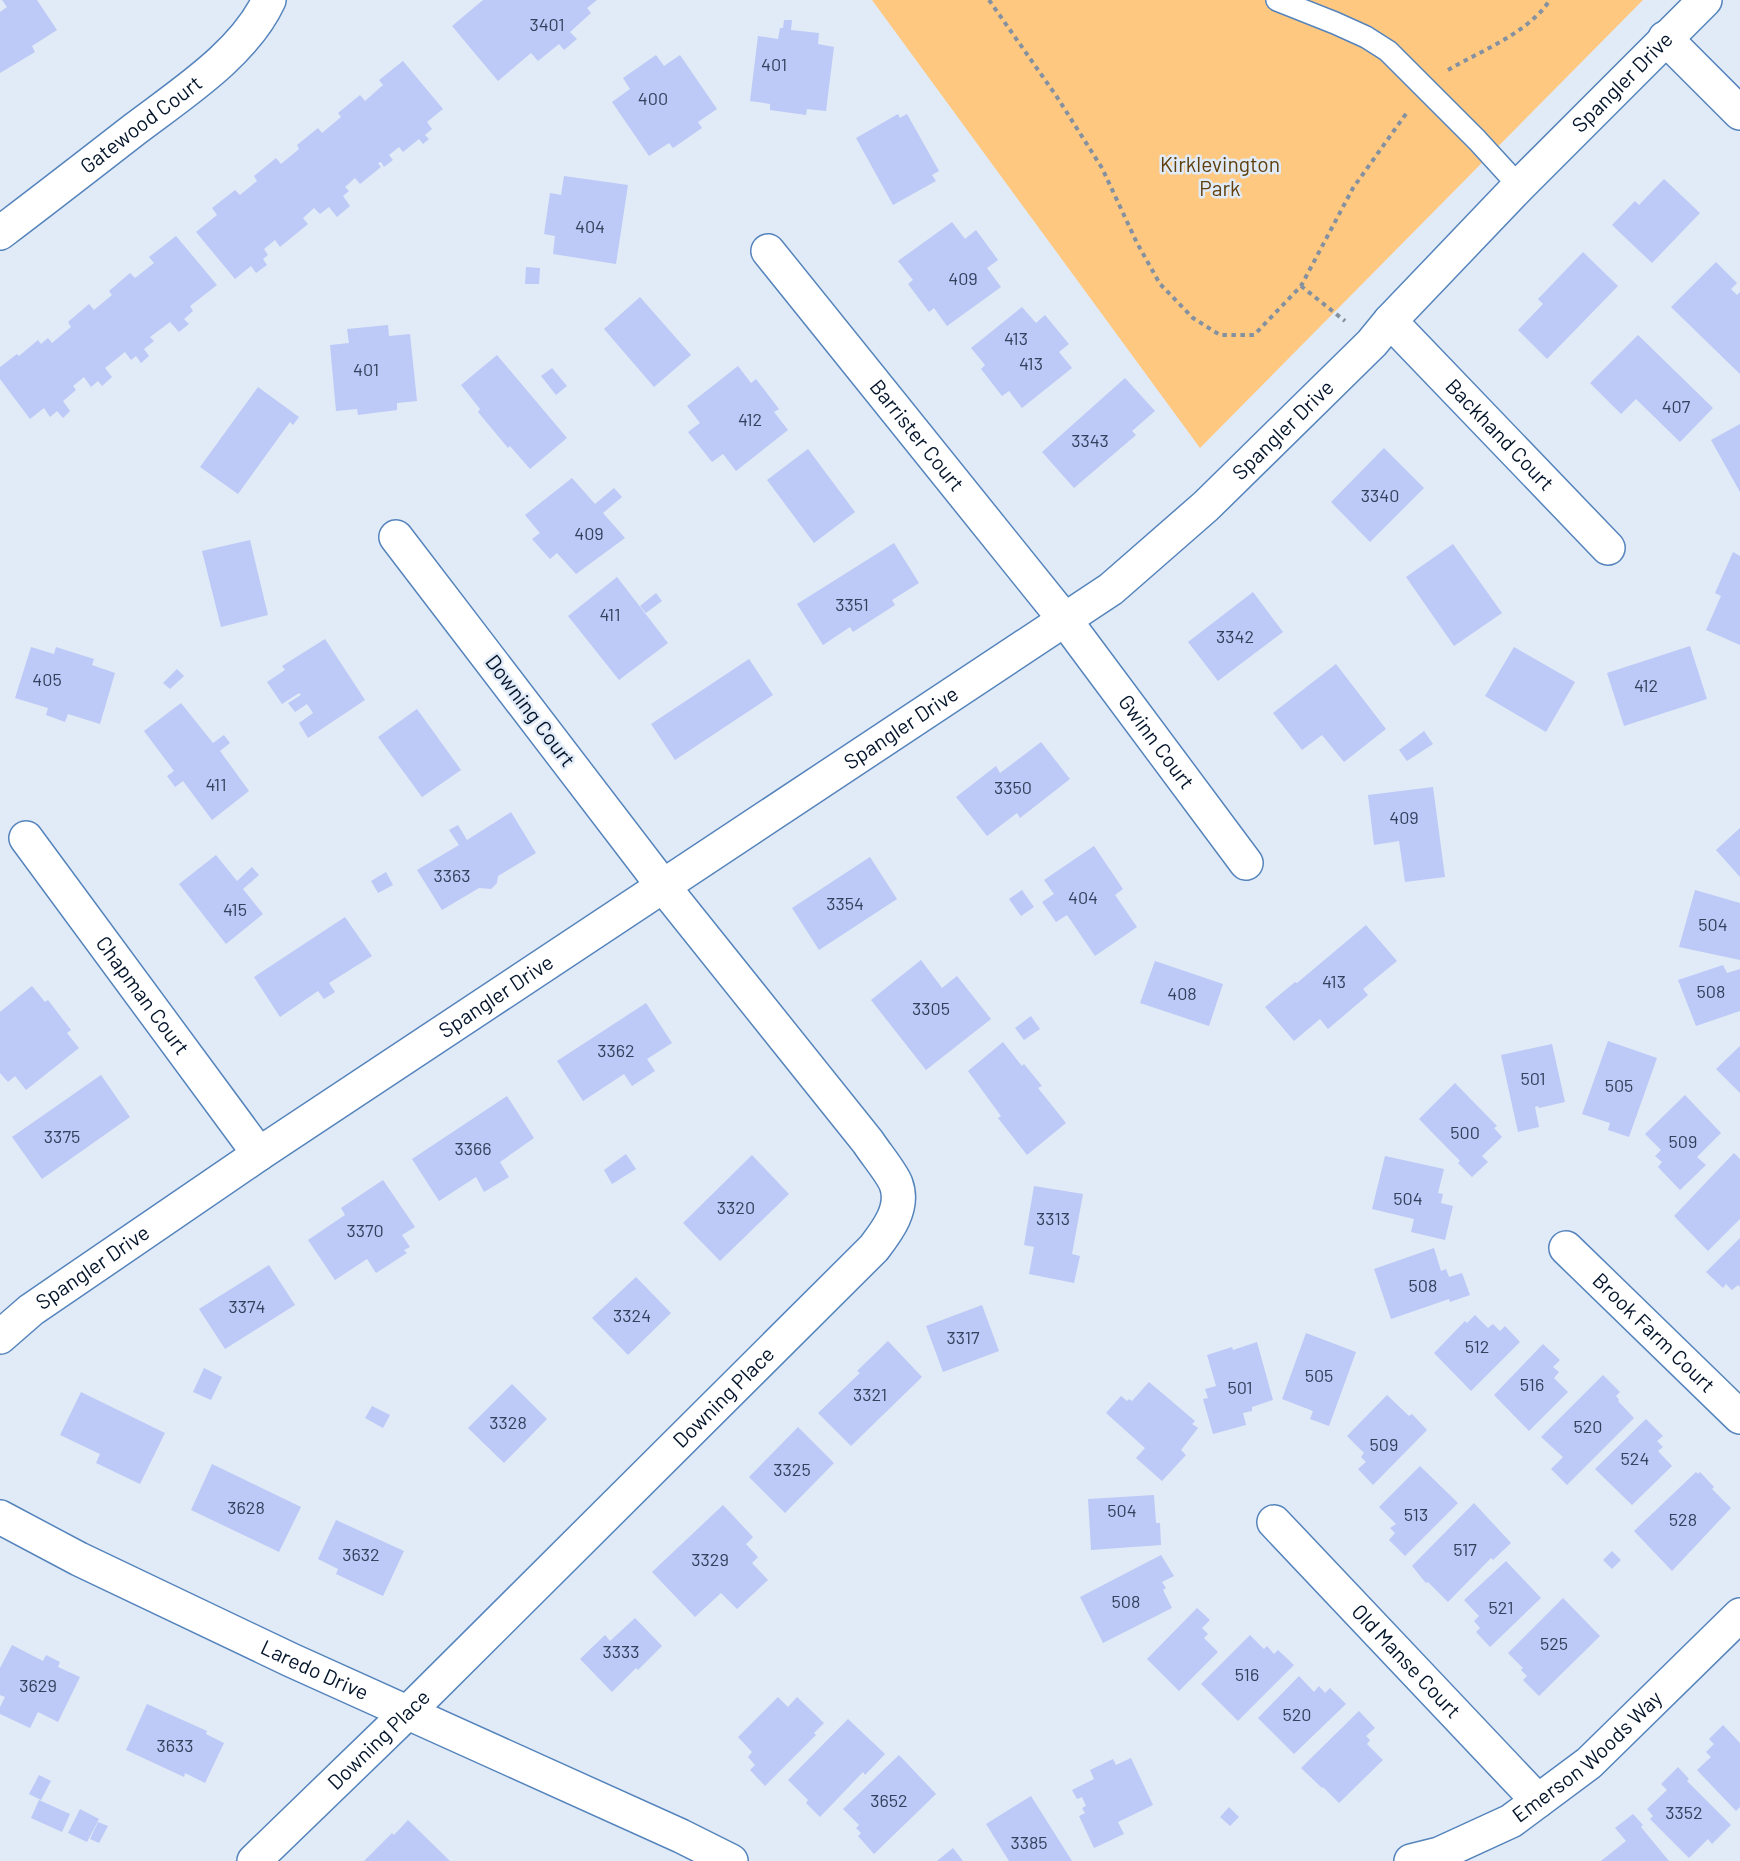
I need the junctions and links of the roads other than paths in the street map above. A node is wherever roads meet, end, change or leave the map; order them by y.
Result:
1 (269, 0) edge
2 (1277, 0) edge
3 (1704, 0) edge
4 (1665, 38) junction
5 (1740, 113) edge
6 (1519, 186) junction
7 (0, 233) edge
8 (768, 251) dead end
9 (1381, 332) junction
10 (396, 537) dead end
11 (1608, 548) dead end
12 (1065, 620) junction
13 (26, 838) dead end
14 (1246, 862) dead end
15 (663, 886) junction
16 (259, 1154) junction
17 (1566, 1248) dead end
18 (0, 1337) edge
19 (1740, 1418) edge
20 (0, 1517) edge
21 (1274, 1522) dead end
22 (1740, 1615) edge
23 (408, 1712) junction
24 (1538, 1801) junction
25 (254, 1861) edge
26 (731, 1861) edge
27 (1411, 1861) edge

1 - 7 street, Gatewood Court
2 - 6 lane
3 - 4 street, Spangler Drive
4 - 5 street
4 - 6 street, Spangler Drive
6 - 9 street, Spangler Drive
8 - 12 street, Barrister Court
9 - 11 street, Backhand Court
9 - 12 street, Spangler Drive
10 - 15 street, Downing Court
12 - 14 street, Gwinn Court
12 - 15 street, Spangler Drive
13 - 16 street, Chapman Court
15 - 16 street, Spangler Drive
15 - 23 street, Downing Place
16 - 18 street, Spangler Drive
17 - 19 street, Brook Farm Court
20 - 23 street, Laredo Drive
21 - 24 street, Old Manse Court
22 - 24 street, Emerson Woods Way
23 - 25 street, Downing Place
23 - 26 street, Laredo Drive
24 - 27 street, Emerson Woods Way

